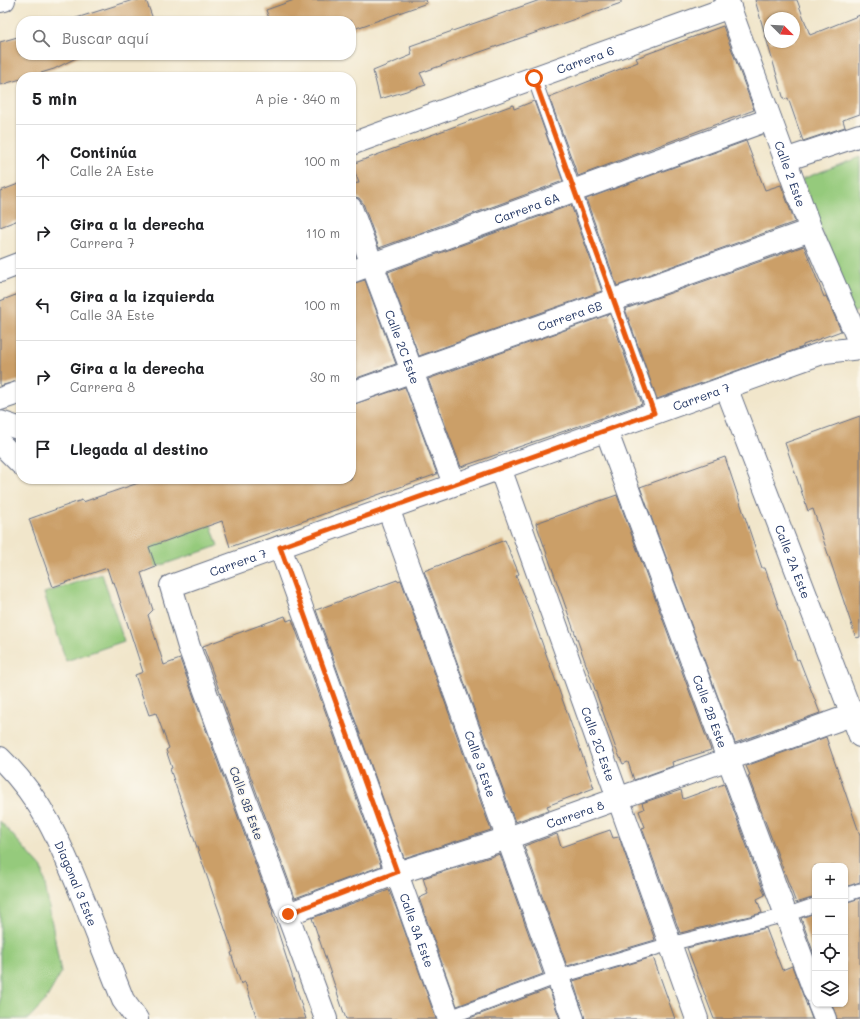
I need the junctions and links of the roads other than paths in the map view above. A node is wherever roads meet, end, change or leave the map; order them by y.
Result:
1 (4, 0) edge
2 (0, 1) edge
3 (729, 4) edge
4 (534, 78) junction
5 (770, 119) junction
6 (860, 135) edge
7 (356, 142) edge
8 (785, 160) junction
9 (575, 190) junction
10 (356, 221) edge
11 (811, 230) junction
12 (372, 264) junction
13 (16, 265) edge
14 (356, 270) edge
15 (0, 271) edge
16 (612, 300) junction
17 (857, 332) edge
18 (860, 348) edge
19 (825, 352) junction
20 (412, 372) junction
21 (726, 387) junction
22 (356, 391) edge
23 (16, 394) edge
24 (0, 399) edge
25 (654, 413) junction
26 (0, 422) edge
27 (16, 427) edge
28 (606, 430) junction
29 (0, 443) edge
30 (16, 459) edge
31 (500, 468) junction
32 (454, 484) junction
33 (388, 508) junction
34 (280, 547) junction
35 (171, 586) joint
36 (856, 713) edge
37 (860, 736) edge
38 (0, 758) edge
39 (728, 759) junction
40 (618, 798) junction
41 (508, 838) junction
42 (397, 872) junction
43 (860, 890) edge
44 (848, 894) edge
45 (812, 906) edge
46 (288, 914) junction
47 (786, 915) junction
48 (670, 944) junction
49 (558, 977) junction
50 (812, 985) edge
51 (820, 1007) edge
52 (447, 1018) edge
53 (137, 1019) edge
54 (326, 1019) edge
55 (573, 1019) edge
56 (697, 1019) edge
57 (825, 1019) edge

1 - 2 street
3 - 4 street, Carrera 6
3 - 5 street, Calle 2 Este
4 - 7 street, Carrera 6
4 - 9 lane
5 - 8 street, Calle 2 Este
5 - 9 street, Carrera 6A
6 - 8 street
8 - 11 street, Calle 2 Este
9 - 12 street, Carrera 6A
9 - 16 lane
10 - 12 street, Calle 2C Este
11 - 16 street, Carrera 6B
11 - 17 street, Calle 2 Este
12 - 14 street, Carrera 6A
12 - 20 street, Calle 2C Este
13 - 15 street
16 - 20 street, Carrera 6B
16 - 25 lane
17 - 19 street, Carrera 7
18 - 19 street, Carrera 7
19 - 21 street, Carrera 7
20 - 22 street, Carrera 6B
20 - 32 street, Calle 2C Este
21 - 25 street, Carrera 7
21 - 36 street, Calle 2A Este
23 - 24 street
25 - 28 street, Carrera 7
26 - 27 street
28 - 31 street, Carrera 7
28 - 39 street, Calle 2B Este
29 - 30 street
31 - 32 street, Carrera 7
31 - 40 street, Calle 2C Este
32 - 33 street, Carrera 7
33 - 34 street, Carrera 7
33 - 41 street, Calle 3 Este
34 - 35 street, Carrera 7
34 - 42 street, Calle 3A Este
35 - 46 street, Calle 3B Este
36 - 37 street, Calle 2A Este
36 - 39 street, Carrera 8
38 - 53 street, Diagonal 3 Este
39 - 40 street, Carrera 8
39 - 47 street, Calle 2B Este
40 - 41 street, Carrera 8
40 - 48 street, Calle 2C Este
41 - 42 street, Carrera 8
41 - 49 street, Calle 3 Este
42 - 46 street, Carrera 8
42 - 52 street, Calle 3A Este
43 - 44 lane
45 - 47 lane
46 - 54 street, Calle 3B Este
47 - 48 lane
47 - 50 street, Calle 2B Este
48 - 49 lane
48 - 56 street, Calle 2C Este
49 - 52 lane
49 - 55 street, Calle 3 Este
51 - 57 street

